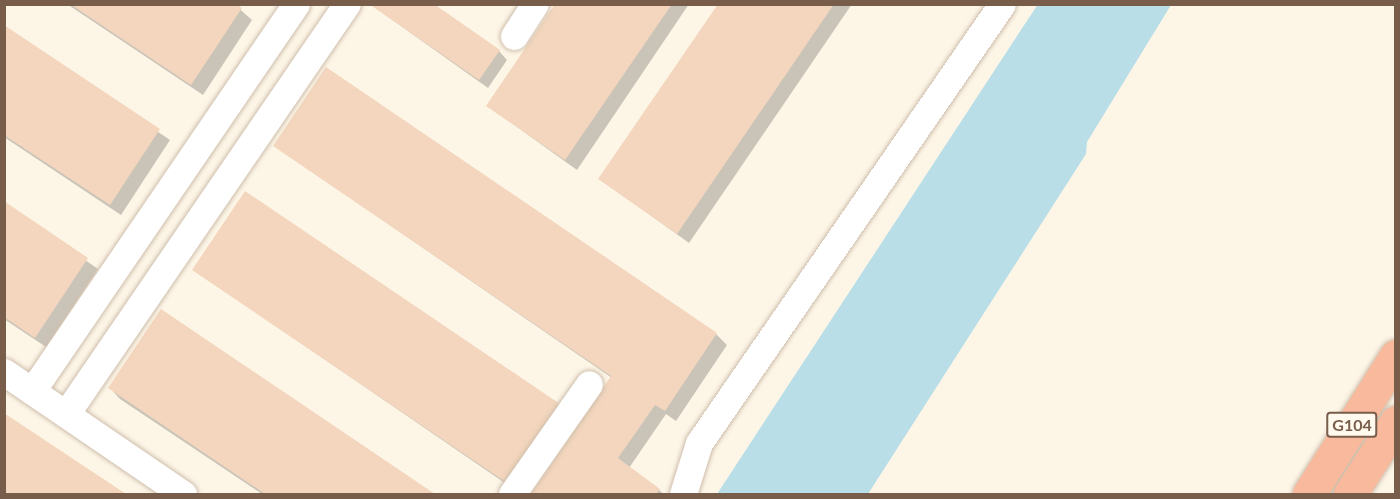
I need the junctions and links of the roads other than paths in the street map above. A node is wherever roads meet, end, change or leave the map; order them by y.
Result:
1 (296, 4) edge
2 (347, 4) edge
3 (535, 4) edge
4 (1002, 4) edge
5 (514, 36) dead end
6 (1395, 356) edge
7 (4, 372) edge
8 (589, 384) dead end
9 (32, 391) junction
10 (66, 414) junction
11 (1395, 422) edge
12 (183, 495) edge
13 (512, 495) edge
14 (683, 495) edge
15 (1309, 495) edge
16 (1350, 495) edge

1 - 9 lane
2 - 10 lane
3 - 5 lane
4 - 14 lane
6 - 15 highway, G104
7 - 9 lane
8 - 13 lane
9 - 10 lane
10 - 12 lane
11 - 16 highway, G104

